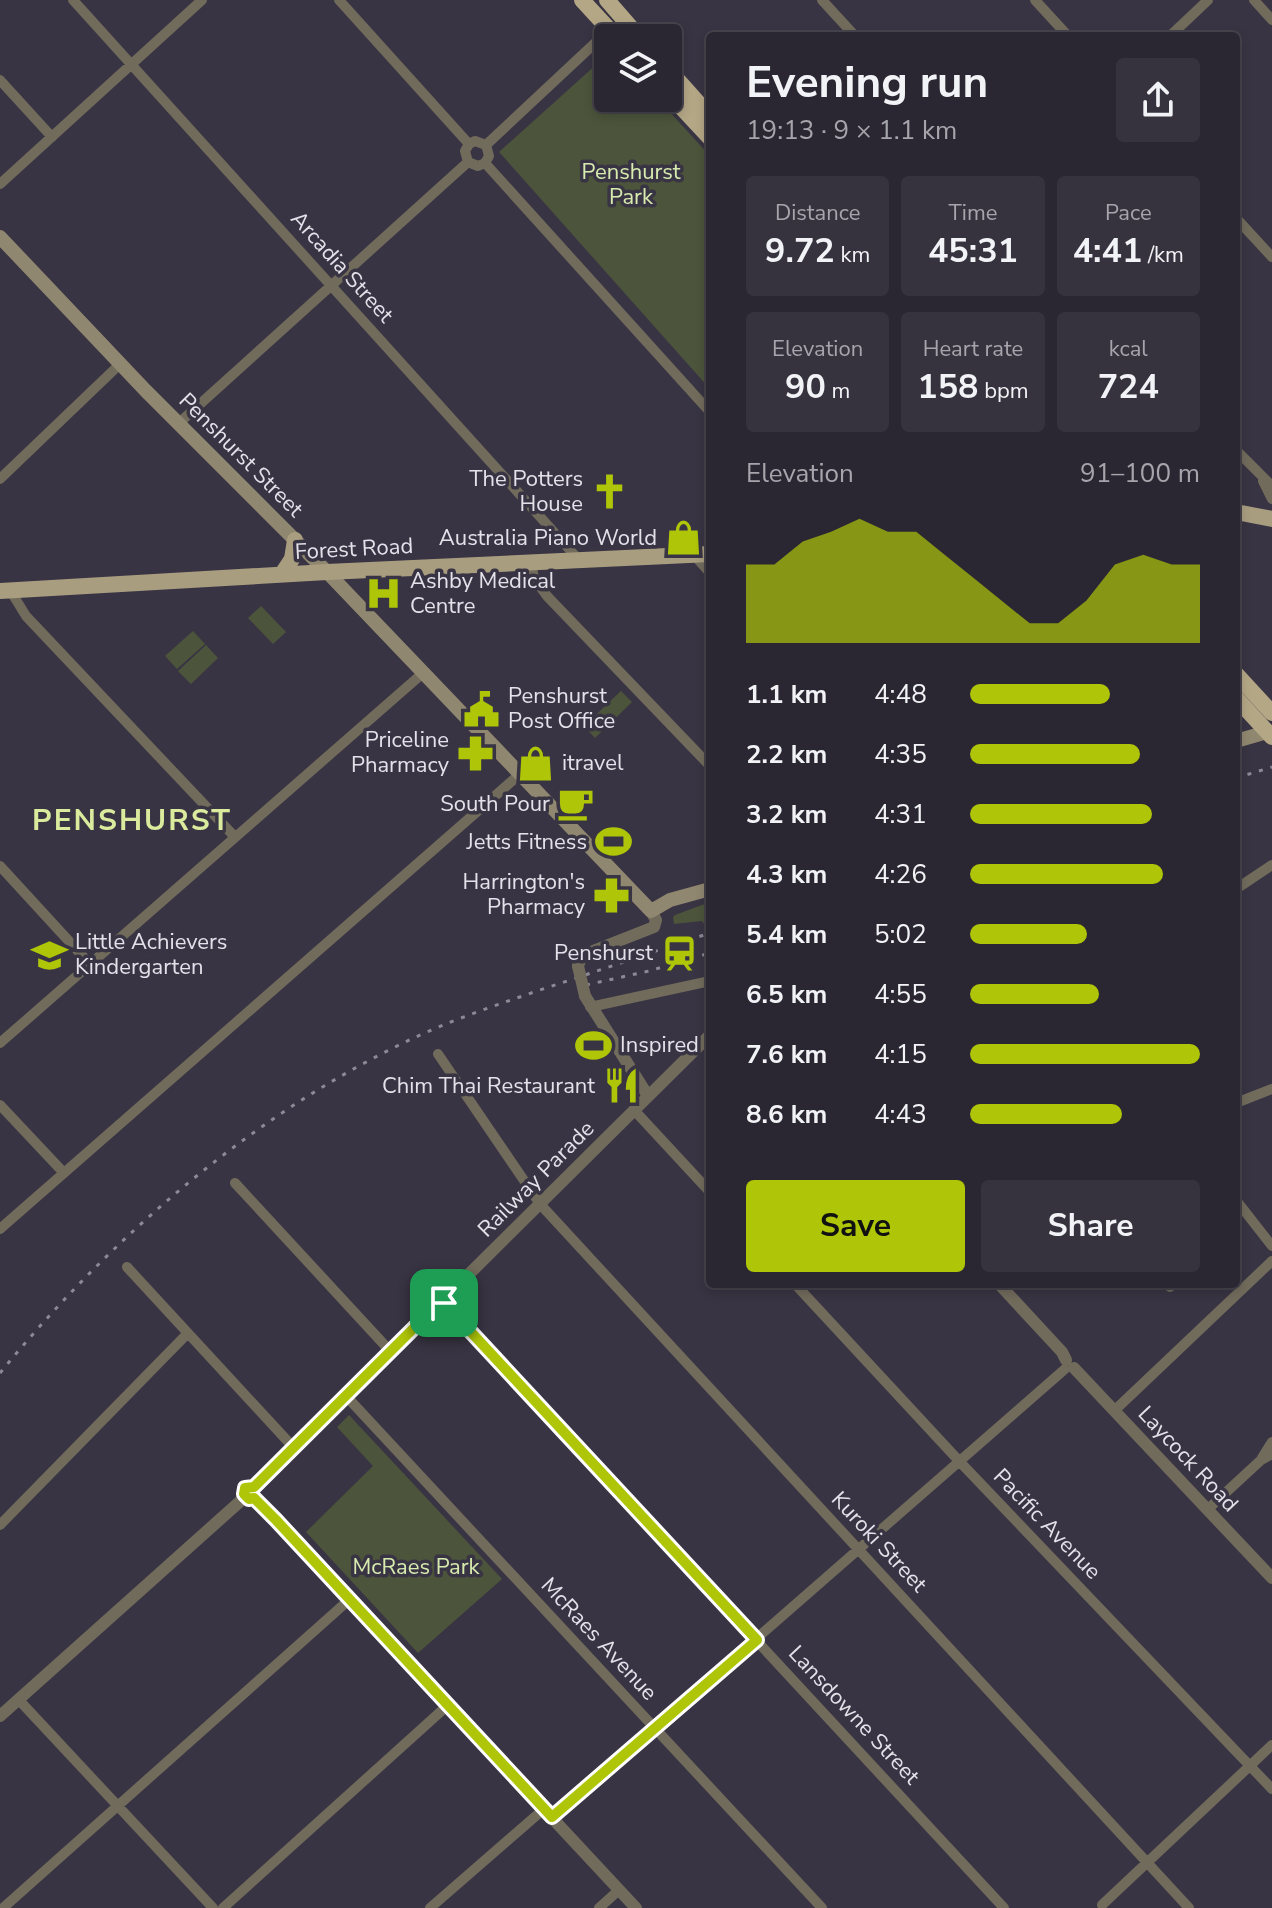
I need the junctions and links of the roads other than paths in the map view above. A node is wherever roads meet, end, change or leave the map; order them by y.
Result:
1 (73, 0) edge
2 (202, 0) edge
3 (339, 0) edge
4 (582, 0) edge
5 (596, 0) edge
6 (607, 0) edge
7 (822, 0) edge
8 (1035, 0) edge
9 (1208, 0) edge
10 (1254, 0) edge
11 (1272, 20) edge
12 (604, 24) edge
13 (611, 24) edge
14 (628, 24) edge
15 (851, 32) edge
16 (1064, 32) edge
17 (1174, 32) edge
18 (594, 51) edge
19 (131, 64) junction
20 (0, 80) edge
21 (682, 85) edge
22 (682, 108) edge
23 (706, 112) edge
24 (706, 134) edge
25 (52, 137) junction
26 (469, 144) junction
27 (486, 145) junction
28 (468, 162) junction
29 (485, 163) junction
30 (0, 184) edge
31 (1240, 222) edge
32 (0, 237) edge
33 (1272, 257) edge
34 (331, 285) junction
35 (120, 364) junction
36 (706, 408) edge
37 (179, 423) junction
38 (1240, 454) edge
39 (1260, 476) junction
40 (1, 477) edge
41 (1272, 486) edge
42 (1272, 499) edge
43 (1240, 515) edge
44 (1272, 519) edge
45 (295, 540) junction
46 (702, 555) edge
47 (580, 561) junction
48 (531, 563) junction
49 (327, 572) junction
50 (282, 574) junction
51 (5, 591) edge
52 (423, 673) junction
53 (1240, 678) edge
54 (1240, 702) edge
55 (1272, 713) edge
56 (1270, 734) edge
57 (1240, 740) edge
58 (706, 762) edge
59 (520, 774) junction
60 (234, 836) junction
61 (1272, 865) edge
62 (0, 866) edge
63 (1240, 886) edge
64 (706, 890) edge
65 (651, 911) junction
66 (89, 963) junction
67 (706, 982) edge
68 (588, 1002) junction
69 (706, 1039) edge
70 (0, 1043) edge
71 (438, 1054) dead end
72 (1272, 1089) edge
73 (648, 1096) junction
74 (1240, 1101) edge
75 (0, 1105) edge
76 (634, 1110) junction
77 (64, 1173) junction
78 (235, 1183) dead end
79 (706, 1188) edge
80 (540, 1204) junction
81 (1240, 1205) edge
82 (0, 1229) edge
83 (1272, 1246) edge
84 (1272, 1261) edge
85 (127, 1267) dead end
86 (799, 1288) edge
87 (1003, 1288) edge
88 (444, 1303) junction
89 (188, 1333) junction
90 (391, 1352) junction
91 (1069, 1366) junction
92 (347, 1397) junction
93 (1115, 1410) junction
94 (1272, 1442) edge
95 (294, 1448) junction
96 (1272, 1454) edge
97 (1261, 1460) junction
98 (960, 1462) junction
99 (251, 1494) junction
100 (1208, 1509) junction
101 (0, 1525) edge
102 (859, 1550) junction
103 (1272, 1578) edge
104 (350, 1599) junction
105 (757, 1640) junction
106 (18, 1699) junction
107 (448, 1705) junction
108 (0, 1716) edge
109 (655, 1729) junction
110 (1272, 1745) edge
111 (1250, 1765) junction
112 (1272, 1789) edge
113 (118, 1806) junction
114 (549, 1812) junction
115 (1145, 1863) junction
116 (619, 1890) junction
117 (1102, 1905) dead end
118 (3, 1908) edge
119 (213, 1908) edge
120 (223, 1908) edge
121 (430, 1908) edge
122 (599, 1908) edge
123 (636, 1908) edge
124 (822, 1908) edge
125 (1004, 1908) edge
126 (1189, 1908) edge

1 - 19 street, Arcadia Street
2 - 19 street
3 - 26 street
4 - 12 highway
5 - 13 highway
6 - 14 highway
7 - 15 street
8 - 16 street
9 - 17 street
10 - 11 street
18 - 27 street
19 - 25 street
19 - 34 street, Arcadia Street
20 - 25 street
21 - 23 highway
22 - 24 highway
25 - 30 street
26 - 27 street
26 - 28 street
27 - 29 street
28 - 29 street
28 - 34 street
29 - 36 street
31 - 33 street
32 - 35 main road, Penshurst Street
34 - 37 street
34 - 47 street, Arcadia Street
35 - 37 main road, Penshurst Street
35 - 40 street
37 - 45 main road, Penshurst Street
38 - 39 street
39 - 41 street
39 - 42 street
43 - 44 main road
45 - 49 main road, Penshurst Street
45 - 50 main road
46 - 47 main road, Forest Road
47 - 48 main road, Forest Road
48 - 49 main road, Forest Road
48 - 58 street
49 - 50 main road, Forest Road
49 - 52 main road, Penshurst Street
50 - 51 main road, Forest Road
51 - 60 street
52 - 59 main road, Penshurst Street
52 - 60 street
53 - 55 highway
54 - 56 highway
56 - 57 main road
59 - 65 main road, Penshurst Street
59 - 77 street
60 - 66 street
61 - 63 street
62 - 66 street
64 - 65 main road
65 - 68 street, bridge
66 - 70 street
67 - 68 street
68 - 73 street
69 - 73 street, Railway Parade
71 - 80 street, Kuroki Street
72 - 74 street
73 - 76 street, Railway Parade
75 - 77 street
76 - 79 street
76 - 80 street, Railway Parade
77 - 82 street
78 - 90 street
80 - 88 street, Railway Parade
80 - 102 street, Kuroki Street
81 - 83 street
84 - 93 street
85 - 89 street
86 - 98 street, Pacific Avenue
87 - 91 street, Laycock Road
88 - 90 street, Railway Parade
88 - 105 street, Lansdowne Street
89 - 95 street
89 - 101 street
90 - 92 street, Railway Parade
91 - 93 street, Laycock Road
91 - 98 street
92 - 95 street, Railway Parade
92 - 109 street, McRaes Avenue
93 - 100 street, Laycock Road
94 - 97 street
95 - 99 street, Railway Parade
96 - 97 street
97 - 100 street
98 - 102 street
98 - 111 street, Pacific Avenue
99 - 104 street
99 - 106 street, Railway Parade
100 - 103 street, Laycock Road
102 - 105 street
102 - 115 street, Kuroki Street
104 - 107 street
104 - 113 street
105 - 109 street
105 - 125 street, Lansdowne Street
106 - 108 street, Railway Parade
106 - 113 street
107 - 114 street
107 - 120 street
109 - 114 street
109 - 124 street, McRaes Avenue
110 - 111 street
111 - 112 street, Pacific Avenue
111 - 115 street
113 - 118 street
113 - 119 street
114 - 116 street
114 - 121 street
115 - 117 street
115 - 126 street, Kuroki Street
116 - 122 street
116 - 123 street

